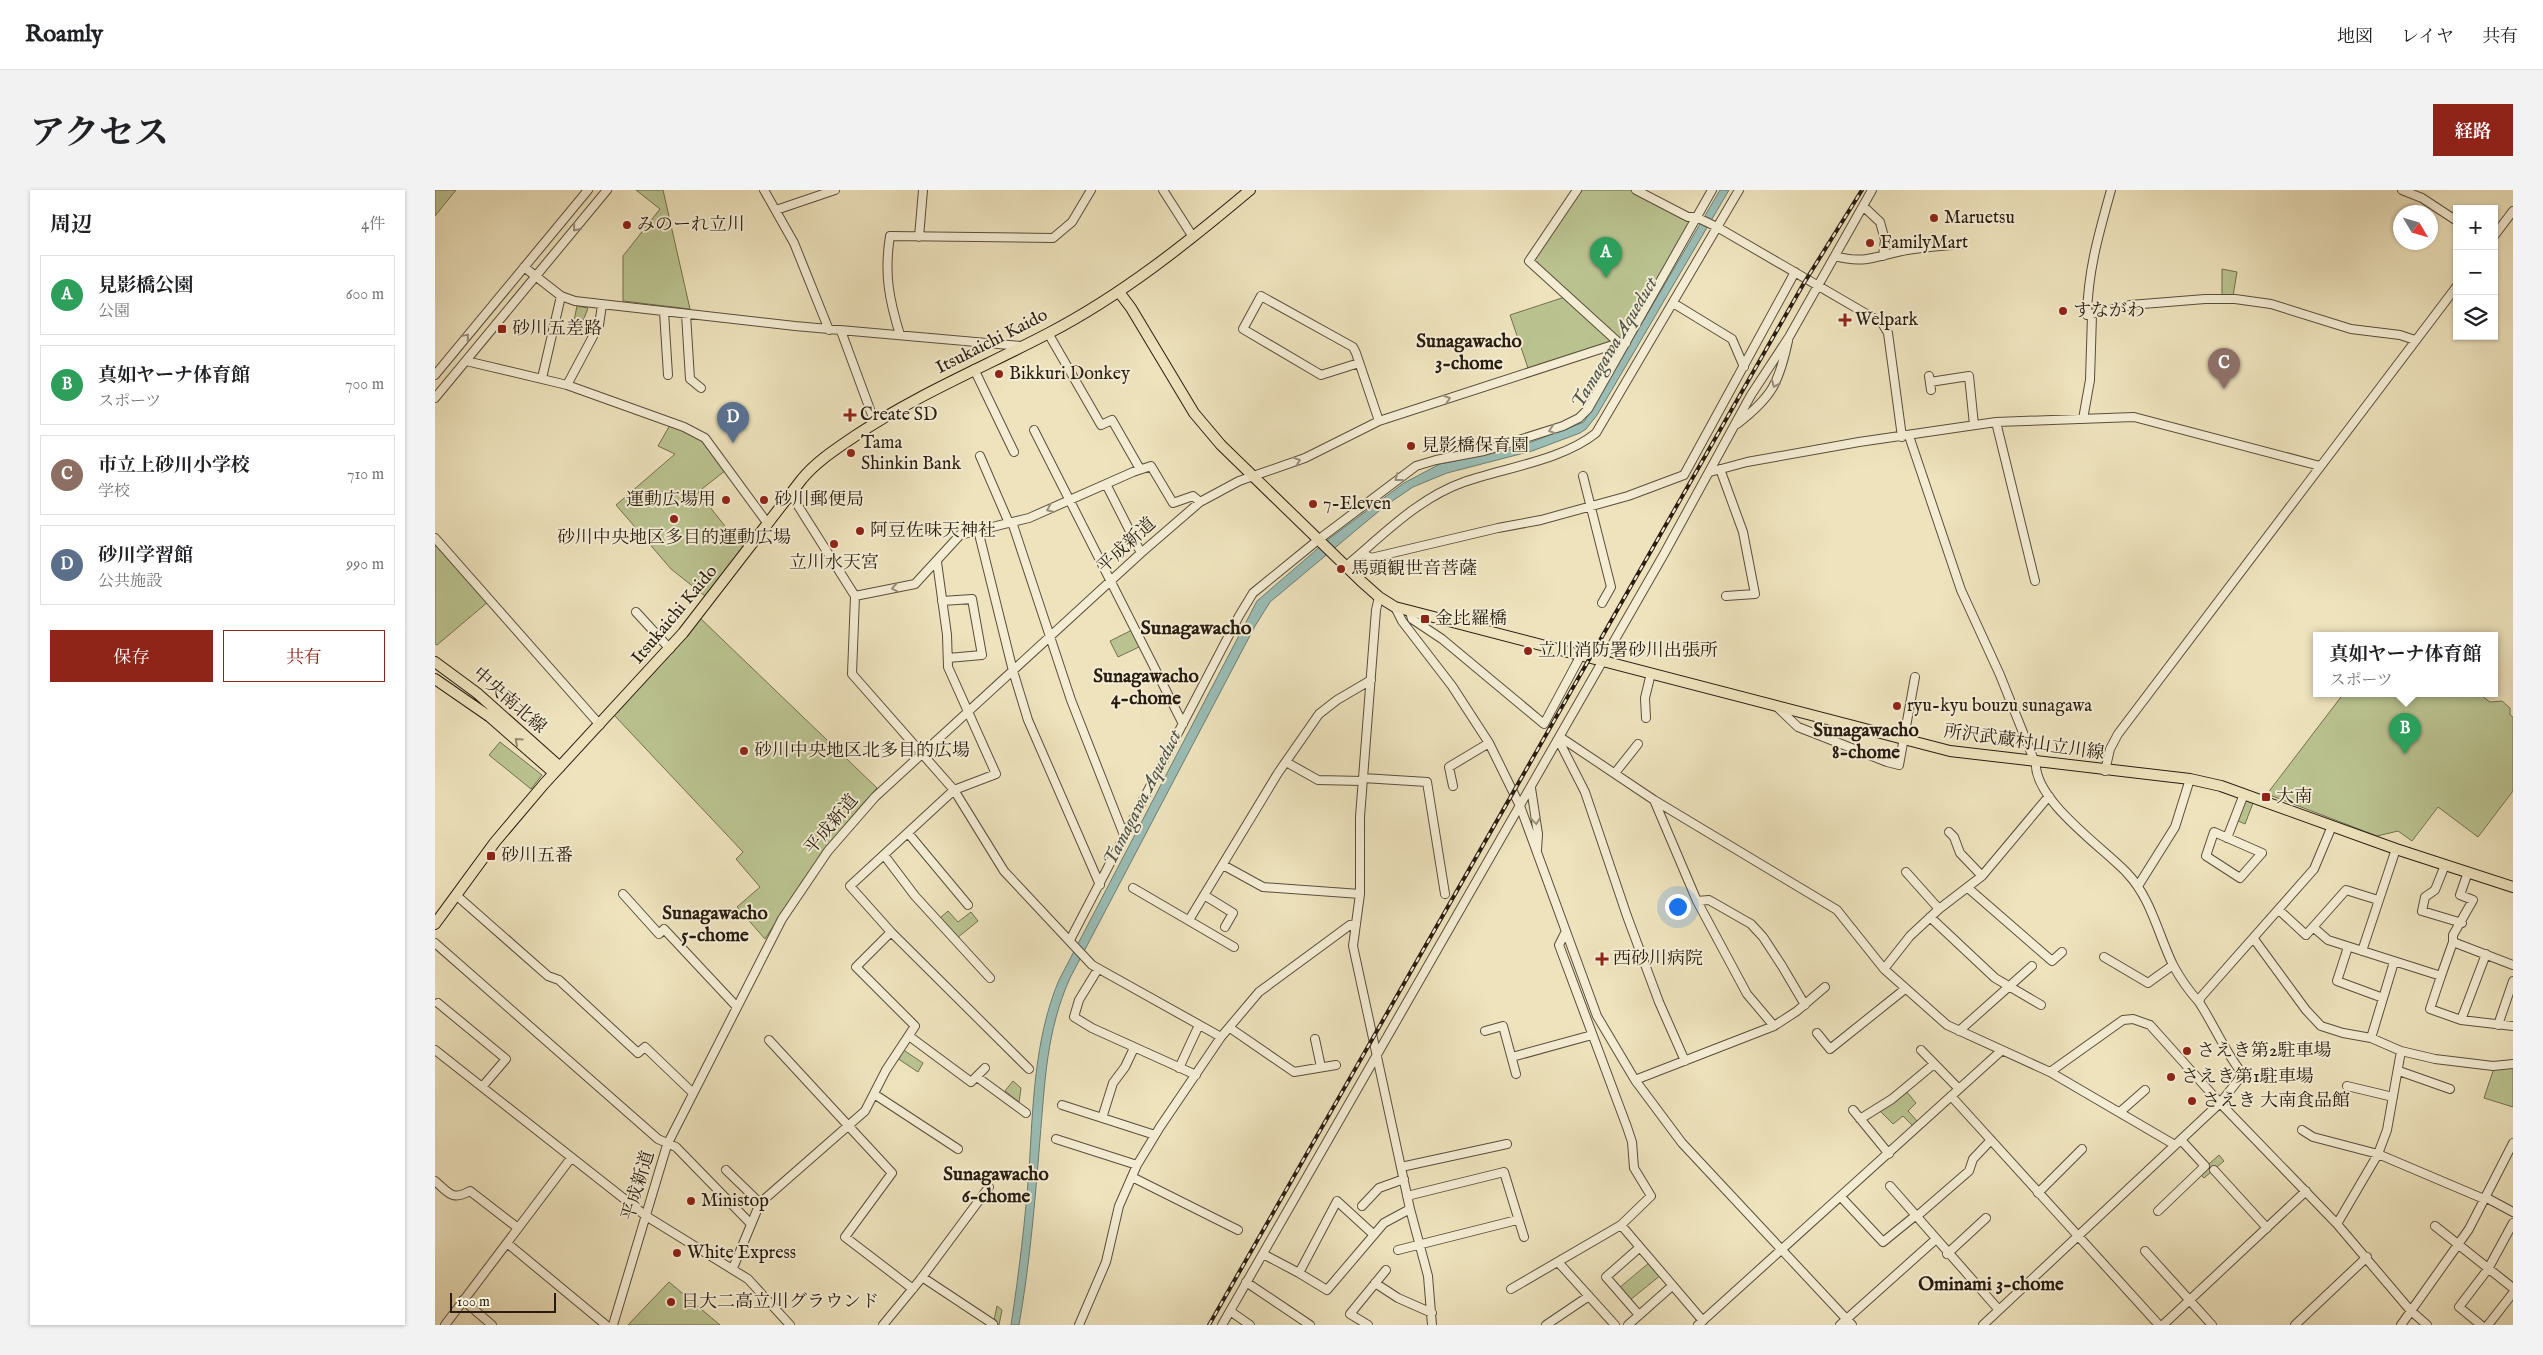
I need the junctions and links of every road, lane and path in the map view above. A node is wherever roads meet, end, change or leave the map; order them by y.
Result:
1 (588, 190) edge
2 (607, 190) edge
3 (764, 190) edge
4 (835, 190) edge
5 (923, 190) edge
6 (1163, 190) edge
7 (1250, 190) edge
8 (1577, 190) edge
9 (1636, 190) edge
10 (1712, 190) edge
11 (1739, 190) edge
12 (1872, 190) edge
13 (2111, 190) edge
14 (2402, 190) edge
15 (1089, 191) edge
16 (1863, 206) junction
17 (776, 210) junction
18 (2513, 211) edge
19 (1698, 218) junction
20 (2453, 218) edge
21 (1715, 227) junction
22 (2498, 231) edge
23 (919, 237) junction
24 (1193, 237) junction
25 (1961, 244) dead end
26 (1835, 256) junction
27 (1883, 256) junction
28 (524, 266) junction
29 (1795, 272) junction
30 (536, 276) junction
31 (1818, 286) junction
32 (2453, 291) edge
33 (1119, 292) junction
34 (561, 296) junction
35 (1673, 303) junction
36 (601, 305) junction
37 (664, 312) junction
38 (686, 314) junction
39 (2092, 315) junction
40 (829, 330) junction
41 (841, 331) junction
42 (1048, 333) junction
43 (900, 335) junction
44 (1789, 337) junction
45 (2415, 340) junction
46 (1623, 343) junction
47 (1021, 346) junction
48 (465, 361) junction
49 (1359, 363) junction
50 (1744, 367) junction
51 (974, 369) junction
52 (435, 375) edge
53 (669, 375) dead end
54 (542, 378) junction
55 (1930, 383) dead end
56 (567, 385) junction
57 (701, 388) dead end
58 (435, 398) edge
59 (2083, 418) junction
60 (1379, 421) junction
61 (1996, 422) junction
62 (875, 423) junction
63 (1736, 425) junction
64 (1974, 425) junction
65 (1034, 430) dead end
66 (1905, 437) junction
67 (1014, 452) dead end
68 (980, 456) dead end
69 (2320, 466) junction
70 (1140, 469) junction
71 (1720, 469) junction
72 (1710, 472) junction
73 (1583, 476) dead end
74 (1251, 477) junction
75 (1106, 484) junction
76 (790, 493) junction
77 (1069, 501) junction
78 (1200, 502) junction
79 (1589, 507) junction
80 (1011, 522) junction
81 (768, 524) junction
82 (978, 530) junction
83 (435, 538) edge
84 (1319, 541) junction
85 (1141, 553) junction
86 (1362, 553) junction
87 (937, 562) junction
88 (1342, 563) junction
89 (2035, 581) dead end
90 (1110, 582) junction
91 (855, 596) junction
92 (1726, 596) dead end
93 (1379, 597) junction
94 (942, 601) junction
95 (1602, 603) dead end
96 (1395, 607) junction
97 (636, 612) dead end
98 (1410, 612) junction
99 (1049, 639) junction
100 (669, 649) junction
101 (1581, 655) junction
102 (948, 658) junction
103 (1603, 660) junction
104 (435, 662) edge
105 (1013, 671) junction
106 (1651, 673) junction
107 (1915, 677) dead end
108 (435, 679) edge
109 (1371, 680) junction
110 (1775, 704) junction
111 (968, 710) junction
112 (1646, 718) dead end
113 (1183, 724) junction
114 (600, 725) junction
115 (1559, 738) junction
116 (1903, 740) junction
117 (1489, 743) junction
118 (1638, 744) dead end
119 (922, 753) junction
120 (2035, 760) junction
121 (1286, 762) junction
122 (557, 770) junction
123 (2105, 770) junction
124 (1615, 773) junction
125 (1362, 779) junction
126 (2190, 779) junction
127 (1453, 786) dead end
128 (1531, 788) junction
129 (954, 790) junction
130 (2244, 794) junction
131 (2049, 796) junction
132 (1654, 800) junction
133 (1520, 806) junction
134 (2332, 826) junction
135 (1949, 832) dead end
136 (908, 833) junction
137 (1124, 835) junction
138 (2227, 838) junction
139 (2396, 849) junction
140 (1537, 854) junction
141 (884, 855) junction
142 (1223, 864) junction
143 (2445, 865) junction
144 (1907, 872) dead end
145 (2468, 872) junction
146 (1982, 876) junction
147 (1100, 884) junction
148 (2138, 886) junction
149 (2513, 887) edge
150 (1133, 888) dead end
151 (1968, 888) junction
152 (623, 894) dead end
153 (1360, 894) junction
154 (1445, 894) dead end
155 (456, 895) junction
156 (1204, 895) junction
157 (2377, 900) junction
158 (1697, 901) junction
159 (968, 905) dead end
160 (1939, 909) junction
161 (2279, 910) junction
162 (1930, 918) junction
163 (1189, 920) junction
164 (2461, 923) junction
165 (435, 924) edge
166 (1356, 924) junction
167 (1225, 927) dead end
168 (2313, 927) junction
169 (891, 932) junction
170 (1565, 933) junction
171 (2254, 939) junction
172 (1070, 940) junction
173 (2453, 942) junction
174 (435, 943) edge
175 (1234, 947) dead end
176 (2348, 947) junction
177 (2362, 951) junction
178 (2062, 952) dead end
179 (2486, 954) junction
180 (2104, 957) dead end
181 (2394, 962) junction
182 (2173, 965) junction
183 (2513, 965) edge
184 (2032, 966) dead end
185 (1098, 969) junction
186 (1884, 969) junction
187 (2441, 976) junction
188 (990, 978) dead end
189 (2513, 981) edge
190 (2009, 986) junction
191 (1825, 988) dead end
192 (1905, 989) junction
193 (2383, 998) junction
194 (2199, 1002) junction
195 (438, 1003) dead end
196 (1805, 1005) junction
197 (2041, 1005) dead end
198 (737, 1006) junction
199 (2461, 1020) junction
200 (1199, 1025) junction
201 (2498, 1025) junction
202 (1774, 1026) junction
203 (2513, 1026) edge
204 (1229, 1028) junction
205 (1485, 1031) dead end
206 (1959, 1031) junction
207 (1817, 1033) dead end
208 (1592, 1035) junction
209 (909, 1036) junction
210 (1221, 1037) junction
211 (2371, 1038) junction
212 (1315, 1039) dead end
213 (769, 1040) dead end
214 (1134, 1048) junction
215 (435, 1050) edge
216 (1921, 1050) dead end
217 (2001, 1051) junction
218 (2401, 1051) junction
219 (1377, 1054) junction
220 (1512, 1057) junction
221 (1685, 1061) junction
222 (1934, 1064) junction
223 (2513, 1064) edge
224 (1336, 1065) dead end
225 (985, 1068) dead end
226 (1179, 1068) junction
227 (1321, 1068) junction
228 (1029, 1069) dead end
229 (2049, 1072) junction
230 (2399, 1072) junction
231 (1516, 1074) dead end
232 (1196, 1075) junction
233 (977, 1077) junction
234 (1635, 1080) junction
235 (2347, 1086) dead end
236 (482, 1087) junction
237 (1959, 1089) junction
238 (2450, 1089) dead end
239 (2145, 1090) dead end
240 (693, 1093) junction
241 (875, 1094) junction
242 (1951, 1096) junction
243 (2393, 1097) junction
244 (2220, 1103) junction
245 (1063, 1105) dead end
246 (1853, 1110) dead end
247 (2120, 1112) junction
248 (1026, 1113) dead end
249 (1102, 1118) junction
250 (1860, 1119) junction
251 (849, 1125) junction
252 (2302, 1130) dead end
253 (1155, 1135) junction
254 (1056, 1139) dead end
255 (1991, 1140) junction
256 (2178, 1142) junction
257 (2513, 1143) edge
258 (1507, 1144) dead end
259 (667, 1145) junction
260 (958, 1148) dead end
261 (2081, 1149) dead end
262 (1889, 1154) junction
263 (2379, 1154) junction
264 (571, 1158) junction
265 (1137, 1165) junction
266 (1401, 1167) junction
267 (726, 1170) dead end
268 (2213, 1170) dead end
269 (1133, 1177) junction
270 (1404, 1179) junction
271 (435, 1181) edge
272 (1890, 1186) dead end
273 (989, 1187) dead end
274 (2306, 1191) junction
275 (2038, 1193) junction
276 (1407, 1196) junction
277 (1841, 1197) junction
278 (2484, 1198) junction
279 (760, 1203) junction
280 (1362, 1206) dead end
281 (1410, 1209) junction
282 (2158, 1211) dead end
283 (2513, 1212) edge
284 (646, 1216) junction
285 (1916, 1217) junction
286 (1986, 1218) dead end
287 (1517, 1220) junction
288 (2513, 1223) edge
289 (751, 1224) junction
290 (2337, 1224) junction
291 (1621, 1225) junction
292 (2435, 1226) dead end
293 (518, 1228) junction
294 (2267, 1228) junction
295 (1238, 1230) dead end
296 (1373, 1234) junction
297 (2077, 1236) junction
298 (1524, 1237) dead end
299 (1935, 1240) junction
300 (507, 1243) junction
301 (2459, 1243) junction
302 (1419, 1245) junction
303 (1639, 1248) junction
304 (1398, 1250) dead end
305 (1783, 1250) junction
306 (2145, 1251) dead end
307 (1263, 1254) junction
308 (1947, 1254) junction
309 (2367, 1257) junction
310 (1558, 1262) junction
311 (733, 1268) junction
312 (1386, 1270) dead end
313 (2488, 1270) junction
314 (1299, 1273) junction
315 (923, 1277) junction
316 (1246, 1282) junction
317 (1375, 1284) junction
318 (1672, 1286) junction
319 (2513, 1288) edge
320 (913, 1289) junction
321 (1511, 1290) dead end
322 (2513, 1293) edge
323 (1589, 1296) junction
324 (463, 1300) junction
325 (2190, 1300) junction
326 (1999, 1310) junction
327 (2411, 1310) junction
328 (1230, 1311) junction
329 (1432, 1313) junction
330 (1639, 1315) junction
331 (1300, 1322) edge
332 (1700, 1323) edge
333 (1846, 1323) edge
334 (993, 1324) edge
335 (445, 1325) edge
336 (492, 1325) edge
337 (606, 1325) edge
338 (613, 1325) edge
339 (790, 1325) edge
340 (883, 1325) edge
341 (1079, 1325) edge
342 (1221, 1325) edge
343 (1250, 1325) edge
344 (1310, 1325) edge
345 (1368, 1325) edge
346 (1432, 1325) edge
347 (1546, 1325) edge
348 (1615, 1325) edge
349 (1628, 1325) edge
350 (1983, 1325) edge
351 (2161, 1325) edge
352 (2212, 1325) edge
353 (2295, 1325) edge
354 (2401, 1325) edge
355 (2427, 1325) edge
356 (2481, 1325) edge
357 (2488, 1325) edge

1 - 28 street
2 -> 30 street
3 - 17 street
4 - 17 street
5 - 23 street
6 - 24 street
7 - 24 main road, Itsukaichi Kaido
8 - 46 street
9 - 19 street
10 - 19 street
11 - 21 street
12 - 16 street
13 - 39 street
14 - 20 street
15 - 23 street
16 - 26 street
16 - 27 street
17 - 40 street
18 - 22 street
19 - 21 street
19 - 46 street
21 - 29 street
21 - 35 street
23 - 43 street
24 - 33 main road, Itsukaichi Kaido
25 - 27 street
26 - 27 street
26 - 31 street
28 - 30 street
52 -> 28 street
29 - 31 street
29 - 50 street
30 - 34 street
30 - 48 street
31 - 44 street
31 - 66 street
32 - 45 street
33 - 42 main road, Itsukaichi Kaido
33 - 74 main road
34 - 36 street
34 - 54 street
35 - 50 street
35 - 86 street
36 - 37 street
36 - 56 street
37 - 38 street
37 - 53 street
38 - 40 street
38 - 57 street
39 - 45 street
39 - 59 street
40 - 41 street
41 - 43 street
41 - 62 street
42 - 47 main road, Itsukaichi Kaido
42 - 70 street
43 - 47 street
44 - 63 street
44 -> 63 street
45 - 69 street
60 -> 46 street, 平成新道
46 -> 84 street
47 - 51 main road, Itsukaichi Kaido
48 - 54 street
48 - 58 street
49 - 49 street
49 - 60 street
50 - 79 street
51 - 62 main road, Itsukaichi Kaido
51 - 67 street
54 - 56 street
55 - 64 street
56 - 81 street
59 - 61 street
59 - 69 street
74 -> 60 street, 平成新道
61 - 64 street
61 - 89 street
62 - 76 main road, Itsukaichi Kaido
63 - 72 street
64 - 66 street
65 - 77 street
66 - 71 street
66 - 120 street
68 - 80 street
69 - 123 street
70 - 75 street
70 - 78 street
71 - 72 street
71 - 92 street
72 - 103 street
73 - 79 street
74 - 78 street, 平成新道
74 - 84 main road
75 - 77 street
75 - 85 street
76 - 81 main road, Itsukaichi Kaido
76 - 91 street
77 -> 80 street
77 - 90 street
78 - 85 street, 平成新道
79 - 86 street
79 - 95 street
80 - 82 street
80 - 99 street
81 - 100 main road, Itsukaichi Kaido
82 - 87 street
82 - 105 street
83 - 114 street
84 - 88 main road, 所沢武蔵村山立川線
84 - 113 street
85 - 90 street, 平成新道
86 - 88 street
87 -> 91 street
87 - 94 street
88 - 93 main road, 所沢武蔵村山立川線
90 - 99 street, 平成新道
90 - 113 street
91 - 119 street
93 - 96 main road, 所沢武蔵村山立川線
93 - 109 street
94 - 102 street
94 - 102 street
96 - 98 main road, 所沢武蔵村山立川線
96 - 117 street
97 - 100 street
98 - 101 main road, 所沢武蔵村山立川線
98 - 101 street
99 - 105 street, 平成新道
99 - 137 street
100 - 114 main road, Itsukaichi Kaido
101 - 103 main road, 所沢武蔵村山立川線
102 - 111 street
103 - 106 main road, 所沢武蔵村山立川線
103 - 115 street
104 - 122 main road, 中央南北線
105 - 111 street, 平成新道
105 - 147 street
106 - 110 main road, 所沢武蔵村山立川線
106 - 112 street
107 - 116 street
122 -> 108 main road, 中央南北線
109 - 121 street
109 - 125 street
110 - 116 main road, 所沢武蔵村山立川線
110 - 116 street
111 - 119 street, 平成新道
111 - 129 street
113 - 137 street
114 - 122 main road, Itsukaichi Kaido
115 - 124 street
115 - 128 street
115 - 221 street
116 - 120 main road, 所沢武蔵村山立川線
117 - 127 street
117 - 133 street
118 - 124 street
119 - 129 street
119 - 198 street, 平成新道
120 - 123 main road, 所沢武蔵村山立川線
120 - 131 street
121 - 125 street
121 - 142 street
122 - 155 main road, Itsukaichi Kaido
123 - 126 main road, 所沢武蔵村山立川線
124 - 132 street
125 - 153 street
125 - 154 street
126 - 130 main road, 所沢武蔵村山立川線
126 - 148 street
128 - 133 street
128 -> 140 street
129 - 136 street
129 - 172 street
130 - 134 main road, 所沢武蔵村山立川線
130 - 138 street
131 - 146 street
131 - 148 street
132 - 158 street
132 - 186 street
133 - 140 street
133 - 219 street
134 - 139 main road, 所沢武蔵村山立川線
134 - 161 street
135 - 146 street
136 - 141 street
136 - 159 street
137 - 147 street
138 - 138 street
139 - 143 main road, 所沢武蔵村山立川線
139 - 157 street
140 - 170 street
141 - 169 street
141 - 188 street
142 - 153 street
142 - 156 street
143 - 145 main road, 所沢武蔵村山立川線
143 - 164 street
144 - 160 street
145 - 149 main road, 所沢武蔵村山立川線
145 - 164 street
146 - 151 street
147 - 172 street
148 - 182 street
150 - 163 street
151 - 160 street
151 - 178 street
152 - 198 street
153 - 166 street
155 - 165 main road, Itsukaichi Kaido
155 - 240 street
156 - 163 street
156 - 167 street
157 - 168 street
157 - 177 street
158 - 196 street
158 - 202 street
160 - 162 street
161 - 168 street
161 - 171 street
162 - 186 street
162 - 190 street
163 - 175 street
164 - 173 street
166 - 204 street
166 - 219 street
168 - 176 street
169 - 209 street
169 - 228 street
170 - 208 street
170 - 234 street
171 - 194 street
171 - 211 street
172 - 185 street
173 - 179 street
173 - 187 street
174 - 259 street
176 - 177 street
176 - 193 street
177 - 181 street
179 - 183 street
179 - 199 street
180 - 182 street
181 - 187 street
181 - 193 street
182 - 194 street
184 - 190 street
185 - 200 street
185 - 214 street
186 - 192 street
187 - 199 street
189 - 201 street
190 - 197 street
190 - 206 street
191 - 196 street
192 - 206 street
192 - 207 street
193 - 211 street
194 - 244 street
195 - 236 street
196 - 202 street
198 - 240 street, 平成新道
199 - 201 street
200 - 210 street
200 - 226 street
201 - 203 street
202 - 221 street
204 - 210 street
204 - 227 street
205 - 220 street
206 - 217 street
208 - 220 street
208 - 291 street
209 - 233 street
209 - 241 street
210 - 232 street
211 - 218 street
212 - 227 street
213 - 251 street
214 - 226 street
214 - 249 street
215 - 236 street
216 - 222 street
217 - 229 street
217 - 237 street
218 - 223 street
218 - 230 street
219 - 266 street
219 - 307 street
220 - 231 street
221 - 234 street
222 - 237 street
222 - 250 street
224 - 227 street
225 - 233 street
226 - 232 street
229 - 244 street
229 - 247 street
230 - 238 street
230 - 243 street
232 - 253 street
233 - 248 street
234 - 305 street
235 - 243 street
236 - 264 street
237 - 242 street
239 - 247 street
240 - 259 street, 平成新道
241 - 251 street
241 - 260 street
242 - 255 street
242 - 262 street
243 - 263 street
244 - 256 street
244 - 274 street
245 - 249 street
246 - 250 street
247 - 256 street
249 - 253 street
250 - 262 street
251 - 279 street
251 - 320 street
252 - 263 street
253 - 265 street
254 - 265 street
255 - 275 street
255 - 285 street
256 - 282 street
256 - 297 street
257 - 278 street
258 - 266 street
259 - 284 street, 平成新道
259 - 289 street
261 - 275 street
262 - 277 street
263 - 278 street
263 - 290 street
264 - 284 street
264 - 293 street
265 - 269 street
266 - 270 street
267 - 279 street
268 - 294 street
269 - 295 street
269 - 341 street
270 - 276 street
270 - 280 street
271 - 293 street
272 - 285 street
273 - 315 street
274 - 290 street
274 - 294 street
275 - 297 street
276 - 281 street
276 - 287 street
277 - 285 street
277 - 305 street
278 - 283 street
278 - 301 street
279 - 289 street
281 - 296 street
281 - 302 street
284 - 311 street
284 - 338 street, 平成新道
285 - 299 street
286 - 308 street
287 - 298 street
287 - 302 street
288 - 313 street
289 - 311 street
290 - 309 street
291 - 303 street
291 - 310 street
292 - 301 street
293 - 300 street
294 - 325 street
296 - 314 street
296 - 314 street
297 - 326 street
297 - 351 street
299 - 308 street
299 - 333 street
300 - 324 street
300 - 337 street
301 - 313 street
301 - 327 street
302 - 304 street
302 - 329 street
303 - 318 street
303 - 330 street
305 - 332 street
305 - 333 street
306 - 325 street
307 - 314 street
307 - 316 street
308 - 326 street
309 - 327 street
309 - 353 street
310 - 321 street
310 - 323 street
311 - 339 street
312 - 317 street
313 - 319 street
313 - 356 street
315 - 320 street
315 - 334 street
316 - 328 street
316 - 331 street
317 - 329 street
317 - 345 street
318 - 330 street
318 - 332 street
320 - 340 street
322 - 357 street
323 - 347 street
323 - 348 street
324 - 335 street
324 - 336 street
325 - 351 street
325 - 352 street
326 - 350 street
327 - 354 street
327 - 355 street
328 - 342 street
328 - 343 street
329 - 346 street
330 - 349 street
331 - 344 street

